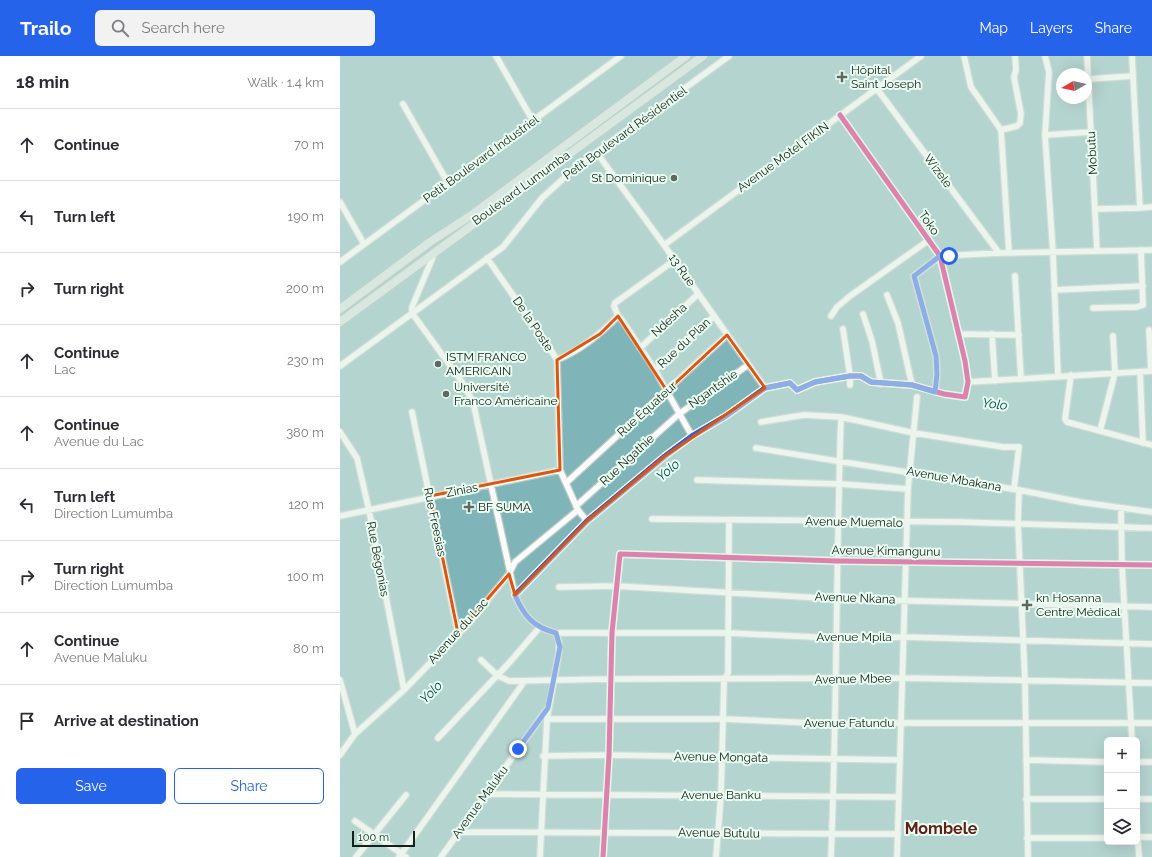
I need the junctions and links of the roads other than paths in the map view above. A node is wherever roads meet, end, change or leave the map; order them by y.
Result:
1 (496, 56) edge
2 (621, 56) edge
3 (686, 56) edge
4 (703, 56) edge
5 (729, 56) edge
6 (921, 56) edge
7 (964, 56) edge
8 (1015, 56) edge
9 (1045, 56) edge
10 (1087, 56) edge
11 (1132, 56) edge
12 (1088, 68) edge
13 (1133, 76) junction
14 (1092, 79) edge
15 (877, 89) junction
16 (403, 104) dead end
17 (1090, 104) edge
18 (840, 115) junction
19 (533, 121) junction
20 (1001, 130) junction
21 (1091, 132) junction
22 (1045, 135) junction
23 (596, 153) junction
24 (448, 183) junction
25 (340, 202) edge
26 (1152, 207) edge
27 (1140, 208) junction
28 (1095, 210) junction
29 (929, 240) junction
30 (364, 244) junction
31 (664, 245) junction
32 (1141, 250) junction
33 (1152, 250) edge
34 (1097, 251) junction
35 (435, 252) junction
36 (999, 253) junction
37 (1009, 253) junction
38 (1053, 253) junction
39 (940, 256) junction
40 (486, 258) junction
41 (675, 260) junction
42 (340, 262) edge
43 (1015, 276) dead end
44 (1143, 286) junction
45 (1054, 290) junction
46 (698, 294) junction
47 (887, 295) dead end
48 (1093, 308) dead end
49 (340, 309) edge
50 (412, 313) junction
51 (863, 314) dead end
52 (618, 316) junction
53 (714, 316) junction
54 (832, 316) dead end
55 (340, 322) edge
56 (843, 329) dead end
57 (1148, 330) dead end
58 (958, 334) junction
59 (992, 334) junction
60 (727, 335) junction
61 (1019, 335) junction
62 (1113, 336) dead end
63 (640, 348) junction
64 (557, 360) junction
65 (748, 365) junction
66 (340, 366) edge
67 (655, 370) junction
68 (1152, 371) edge
69 (1140, 372) junction
70 (1115, 373) junction
71 (1071, 375) junction
72 (850, 376) junction
73 (1058, 376) junction
74 (1021, 379) junction
75 (994, 380) junction
76 (968, 382) junction
77 (881, 384) junction
78 (850, 385) dead end
79 (912, 385) junction
80 (765, 388) junction
81 (667, 391) junction
82 (935, 392) junction
83 (918, 397) dead end
84 (412, 412) dead end
85 (679, 414) junction
86 (841, 417) junction
87 (761, 422) dead end
88 (340, 432) edge
89 (1100, 432) junction
90 (914, 433) junction
91 (692, 436) junction
92 (1143, 443) junction
93 (1152, 445) edge
94 (756, 448) dead end
95 (840, 460) junction
96 (560, 470) junction
97 (910, 472) junction
98 (697, 480) dead end
99 (566, 483) junction
100 (840, 484) junction
101 (491, 485) junction
102 (908, 489) junction
103 (1016, 490) junction
104 (430, 496) junction
105 (577, 508) junction
106 (1121, 508) junction
107 (369, 510) junction
108 (1152, 512) edge
109 (340, 516) edge
110 (652, 519) dead end
111 (729, 520) junction
112 (587, 521) junction
113 (839, 521) junction
114 (907, 522) junction
115 (1018, 524) junction
116 (1120, 527) junction
117 (1152, 528) edge
118 (730, 557) junction
119 (838, 561) junction
120 (906, 561) junction
121 (1021, 562) junction
122 (1152, 565) edge
123 (1122, 566) junction
124 (509, 574) junction
125 (616, 586) junction
126 (559, 587) dead end
127 (730, 593) junction
128 (515, 595) junction
129 (838, 599) junction
130 (906, 600) junction
131 (1021, 604) junction
132 (1125, 606) junction
133 (1152, 607) edge
134 (539, 628) junction
135 (458, 633) junction
136 (556, 633) junction
137 (612, 633) junction
138 (729, 633) junction
139 (903, 637) junction
140 (835, 638) junction
141 (1023, 641) junction
142 (1127, 643) junction
143 (1152, 644) edge
144 (481, 660) dead end
145 (497, 675) junction
146 (901, 678) junction
147 (610, 679) junction
148 (340, 680) edge
149 (554, 680) junction
150 (724, 680) junction
151 (836, 680) junction
152 (1025, 681) junction
153 (524, 682) junction
154 (1128, 683) junction
155 (1152, 683) edge
156 (404, 690) junction
157 (548, 708) junction
158 (547, 719) junction
159 (610, 719) junction
160 (723, 719) junction
161 (900, 723) junction
162 (1025, 723) junction
163 (1131, 723) junction
164 (1152, 723) edge
165 (836, 724) junction
166 (355, 734) junction
167 (1132, 737) edge
168 (438, 738) dead end
169 (340, 754) edge
170 (609, 755) junction
171 (543, 756) junction
172 (722, 757) junction
173 (835, 758) junction
174 (899, 760) junction
175 (1026, 760) junction
176 (1104, 762) edge
177 (1140, 762) edge
178 (1152, 762) edge
179 (486, 794) junction
180 (542, 794) junction
181 (406, 795) dead end
182 (606, 795) junction
183 (721, 795) junction
184 (834, 796) junction
185 (899, 797) junction
186 (1026, 799) junction
187 (1104, 799) edge
188 (1140, 799) edge
189 (1152, 799) edge
190 (355, 821) dead end
191 (458, 832) junction
192 (540, 832) junction
193 (604, 832) junction
194 (718, 833) junction
195 (372, 834) junction
196 (832, 834) junction
197 (898, 834) junction
198 (1140, 837) edge
199 (1028, 838) junction
200 (1104, 838) edge
201 (1152, 838) edge
202 (1138, 845) edge
203 (402, 856) edge
204 (356, 857) edge
205 (441, 857) edge
206 (540, 857) edge
207 (603, 857) edge
208 (716, 857) edge
209 (831, 857) edge
210 (897, 857) edge
211 (1028, 857) edge
212 (1139, 857) edge

1 - 19 street
2 - 19 street, Petit Boulevard Industriel
3 - 49 highway, Boulevard Lumumba
4 - 35 highway, Boulevard Lumumba
5 - 23 street, Petit Boulevard Résidentiel
6 - 15 street, Avenue Motel FIKIN
7 - 20 street
8 - 20 street
9 - 22 street
10 - 12 street, Mobutu
11 - 13 street
13 - 14 street
13 - 27 street
15 - 18 street, Avenue Motel FIKIN
15 - 36 street, Wizele
16 - 24 street
17 - 21 street, Mobutu
18 - 29 street, Toko
18 - 31 street, Avenue Motel FIKIN
19 - 24 street, Petit Boulevard Industriel
20 - 37 street
21 - 22 street
21 - 28 street, Mobutu
22 - 38 street
23 - 31 street, 13 Rue
23 - 40 street, Petit Boulevard Résidentiel
24 - 30 street, Petit Boulevard Industriel
25 - 30 street
26 - 27 street
27 - 28 street
28 - 34 street, Mobutu
29 - 39 street, Toko
29 - 54 street
30 - 42 street, Petit Boulevard Industriel
31 - 41 street, 13 Rue
32 - 33 street
32 - 34 street
32 - 44 street
34 - 38 street
35 - 50 street
35 - 55 highway, Boulevard Lumumba
36 - 37 street
36 - 39 street
37 - 38 street
38 - 45 street
39 - 58 street, Toko
39 - 82 street
40 - 50 street, Petit Boulevard Résidentiel
40 - 64 street, De la Poste
41 - 46 street, 13 Rue
41 - 52 street, Ndesha
43 - 61 street
44 - 45 street
44 - 48 street
45 - 73 street
46 - 53 street, 13 Rue
46 - 63 street, Ndesha
47 - 79 street
50 - 66 street, Petit Boulevard Résidentiel
50 - 101 street
51 - 77 street
52 - 63 street, Ndesha
52 - 64 street
53 - 60 street, 13 Rue
53 - 67 street, Rue du Plan
56 - 72 street
57 - 68 street
58 - 59 street
58 - 76 street, Toko
59 - 61 street
59 - 75 street
60 - 65 street, 13 Rue
60 - 81 street, Rue Équateur
61 - 74 street
62 - 70 street
63 - 67 street, Ndesha
64 - 96 street, De la Poste
65 - 80 street, 13 Rue
65 - 85 street, Ngantshie
67 - 81 street, Ndesha
68 - 69 street
69 - 70 street
69 - 92 street
70 - 71 street
70 - 89 street
71 - 73 street
71 - 89 street
72 - 77 street
72 - 78 street
72 - 80 street
73 - 74 street
74 - 75 street
75 - 76 street
76 - 82 street
77 - 79 street
79 - 82 street
80 - 91 street
81 - 85 street, Ndesha
81 - 99 street, Rue Équateur
83 - 90 street
84 - 104 street, Rue Freesias
85 - 91 street, Ndesha
85 - 105 street, Rue Ngathie
86 - 87 street
86 - 90 street
86 - 95 street
88 - 107 street, Rue Bégonias
89 - 92 street
90 - 97 street
90 - 103 street
91 - 112 street
92 - 93 street
94 - 95 street, Avenue Mbakana
95 - 97 street, Avenue Mbakana
95 - 100 street
96 - 99 street, De la Poste
96 - 101 street
97 - 102 street
97 - 103 street, Avenue Mbakana
98 - 100 street
99 - 105 street, De la Poste
100 - 102 street
100 - 113 street
101 - 104 street, Zinias
101 - 124 street
102 - 114 street
103 - 106 street, Avenue Mbakana
103 - 115 street
104 - 107 street, Zinias
104 - 135 street, Rue Freesias
105 - 112 street, De la Poste
105 - 124 street, Avenue du Lac
106 - 108 street, Avenue Mbakana
106 - 116 street
107 - 109 street, Zinias
107 - 156 street, Rue Bégonias
110 - 111 street, Avenue Muemalo
111 - 113 street, Avenue Muemalo
111 - 118 street
112 - 128 street
113 - 114 street, Avenue Muemalo
113 - 119 street
114 - 115 street, Avenue Muemalo
114 - 120 street
115 - 116 street, Avenue Muemalo
115 - 121 street
116 - 117 street, Avenue Muemalo
116 - 123 street
118 - 119 street, Avenue Kimangunu
118 - 125 street, Avenue Kimangunu
118 - 127 street
119 - 120 street, Avenue Kimangunu
119 - 129 street
120 - 121 street, Avenue Kimangunu
120 - 130 street
121 - 123 street, Avenue Kimangunu
121 - 131 street
122 - 123 street, Avenue Kimangunu
123 - 132 street
124 - 128 street
124 - 135 street, Avenue du Lac
125 - 126 street, Avenue Nkana
125 - 127 street, Avenue Nkana
125 - 137 street
127 - 129 street, Avenue Nkana
127 - 138 street
128 - 134 street
129 - 130 street, Avenue Nkana
129 - 140 street
130 - 131 street, Avenue Nkana
130 - 139 street
131 - 132 street, Avenue Nkana
131 - 141 street
132 - 133 street, Avenue Nkana
132 - 142 street
134 - 136 street, Avenue Mpila
134 - 145 street
135 - 156 street, Avenue du Lac
136 - 137 street, Avenue Mpila
136 - 149 street
137 - 138 street, Avenue Mpila
137 - 147 street
138 - 140 street, Avenue Mpila
138 - 150 street
139 - 140 street, Avenue Mpila
139 - 141 street, Avenue Mpila
139 - 146 street
140 - 151 street
141 - 142 street, Avenue Mpila
141 - 152 street
142 - 143 street, Avenue Mpila
142 - 154 street
144 - 145 street
145 - 153 street, Avenue Mbee
145 - 168 street
146 - 151 street, Avenue Mbee
146 - 152 street, Avenue Mbee
146 - 161 street
147 - 149 street, Avenue Mbee
147 - 150 street, Avenue Mbee
147 - 159 street
148 - 166 street
149 - 153 street, Avenue Mbee
149 - 157 street
150 - 151 street, Avenue Mbee
150 - 160 street
151 - 165 street
152 - 154 street, Avenue Mbee
152 - 162 street
153 - 203 street
154 - 155 street, Avenue Mbee
154 - 163 street
156 - 166 street, Avenue du Lac
157 - 158 street
157 - 179 street, Avenue Maluku
158 - 159 street, Avenue Fatundu
158 - 171 street
159 - 160 street, Avenue Fatundu
159 - 170 street
160 - 165 street, Avenue Fatundu
160 - 172 street
161 - 162 street, Avenue Fatundu
161 - 165 street, Avenue Fatundu
161 - 174 street
162 - 163 street, Avenue Fatundu
162 - 175 street
163 - 164 street, Avenue Fatundu
163 - 167 street
165 - 173 street
166 - 169 street, Avenue du Lac
170 - 171 street, Avenue Mongata
170 - 172 street, Avenue Mongata
170 - 182 street
171 - 180 street
172 - 173 street, Avenue Mongata
172 - 183 street
173 - 174 street, Avenue Mongata
173 - 184 street
174 - 185 street
175 - 176 street
175 - 186 street
177 - 178 street
179 - 180 street, Avenue Banku
179 - 191 street, Avenue Maluku
180 - 182 street, Avenue Banku
180 - 192 street
181 - 195 street
182 - 183 street, Avenue Banku
182 - 193 street
183 - 184 street, Avenue Banku
183 - 194 street
184 - 185 street, Avenue Banku
184 - 196 street
185 - 197 street
186 - 187 street
186 - 199 street
188 - 189 street
190 - 195 street
191 - 192 street, Avenue Butulu
191 - 205 street, Avenue Maluku
192 - 193 street, Avenue Butulu
192 - 206 street
193 - 194 street, Avenue Butulu
193 - 207 street
194 - 196 street, Avenue Butulu
194 - 208 street
195 - 203 street
195 - 204 street
196 - 197 street, Avenue Butulu
196 - 209 street
197 - 210 street
198 - 201 street
199 - 200 street
199 - 211 street
202 - 212 street

